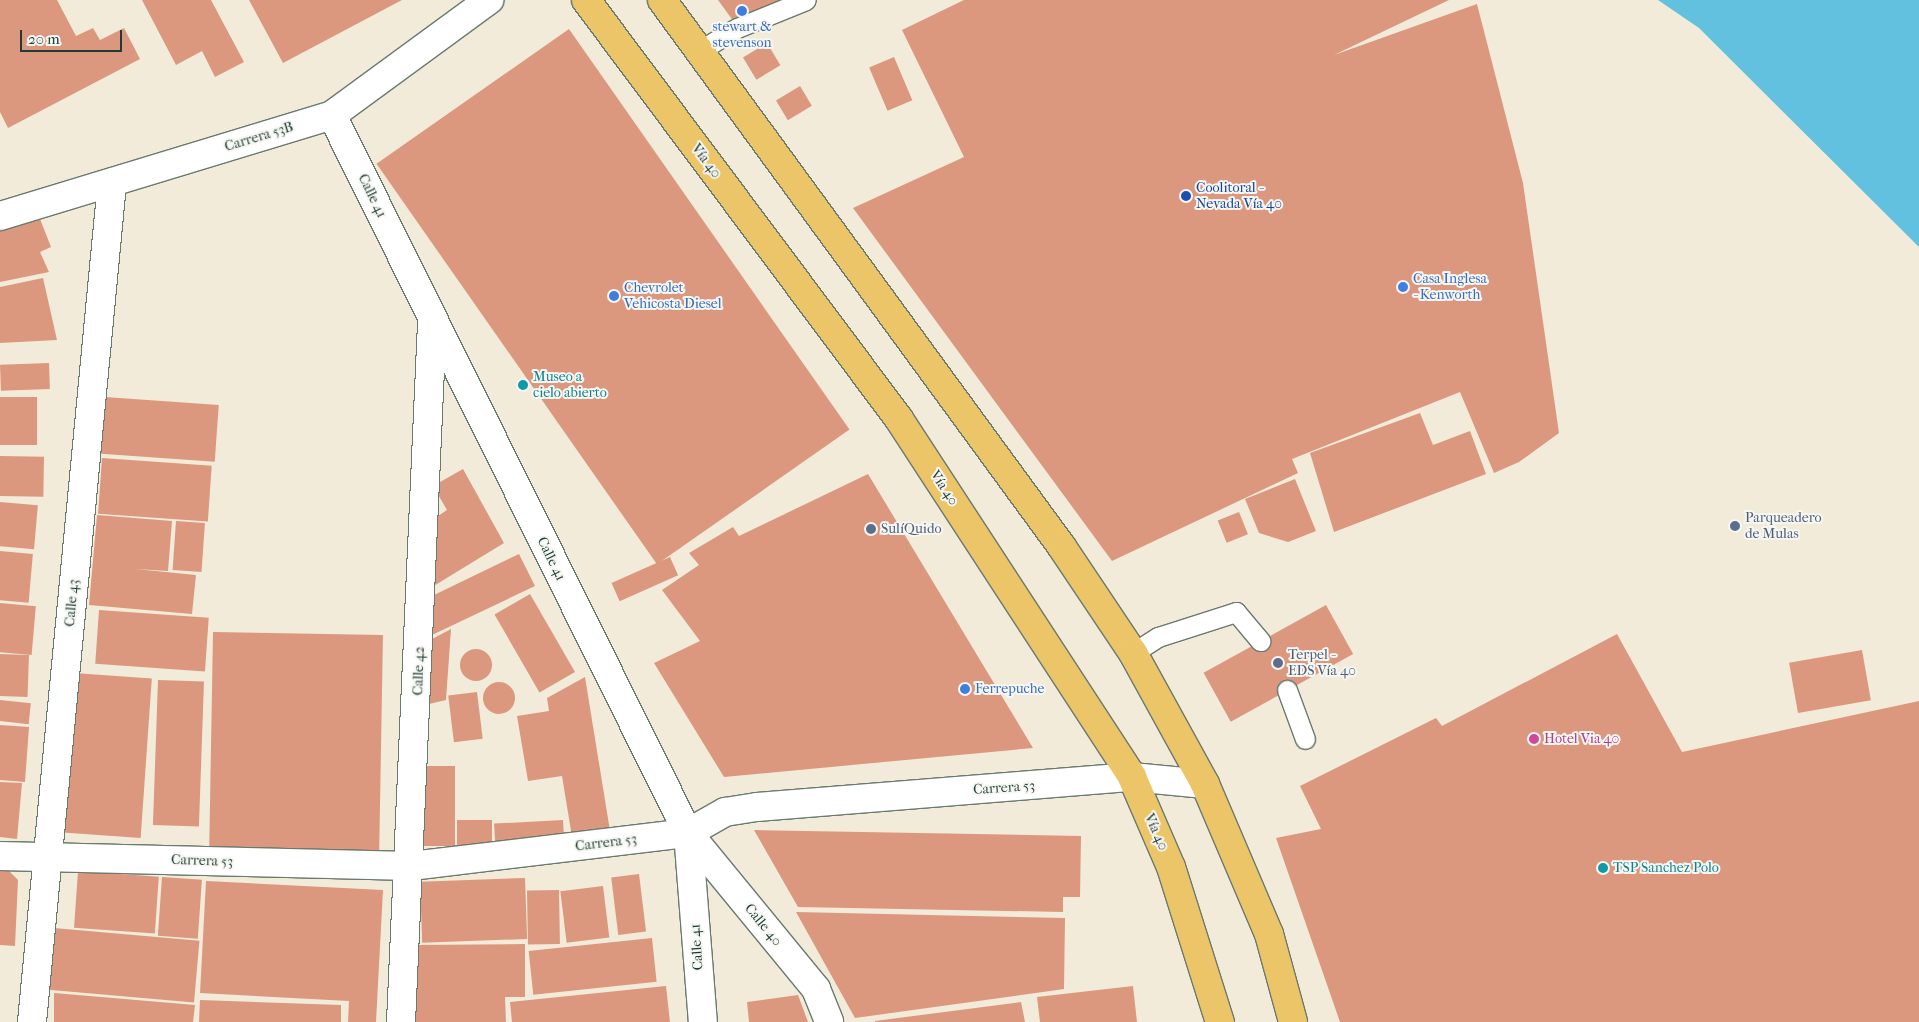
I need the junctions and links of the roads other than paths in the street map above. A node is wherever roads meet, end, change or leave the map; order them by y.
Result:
1 (489, 0) edge
2 (586, 0) edge
3 (662, 0) edge
4 (806, 0) edge
5 (699, 51) junction
6 (332, 114) junction
7 (112, 183) junction
8 (0, 216) edge
9 (432, 319) junction
10 (1260, 641) dead end
11 (1133, 653) junction
12 (1287, 690) dead end
13 (1305, 740) dead end
14 (1132, 777) junction
15 (1205, 784) junction
16 (688, 832) junction
17 (0, 856) edge
18 (48, 856) junction
19 (411, 866) junction
20 (32, 1022) edge
21 (401, 1022) edge
22 (703, 1022) edge
23 (829, 1022) edge
24 (1220, 1022) edge
25 (1293, 1022) edge

1 - 6 street, Carrera 53B
2 - 14 highway, Vía 40
3 - 5 highway
4 - 5 lane
5 - 11 highway
6 - 7 street, Carrera 53B
6 - 9 street, Calle 41
7 - 8 street, Carrera 53B
7 - 18 street, Calle 43
9 - 16 street, Calle 41
9 - 19 street, Calle 42
10 - 11 lane
11 - 15 highway
12 - 13 lane
14 - 15 street, Carrera 53
14 - 16 street, Carrera 53
14 - 24 highway, Vía 40
15 - 25 highway
16 - 19 street, Carrera 53
16 - 22 street, Calle 41
16 - 23 street, Calle 40
17 - 18 street, Carrera 53
18 - 19 street, Carrera 53
18 - 20 street, Calle 43
19 - 21 street, Calle 42

